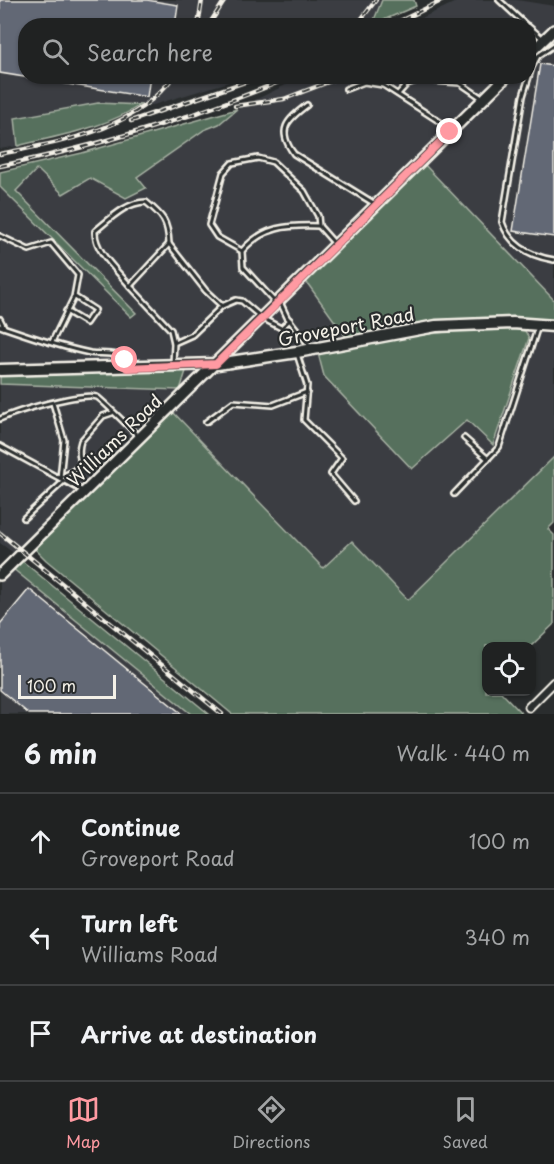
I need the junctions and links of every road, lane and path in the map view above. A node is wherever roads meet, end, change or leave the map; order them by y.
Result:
1 (499, 0) edge
2 (519, 18) edge
3 (554, 30) edge
4 (536, 33) edge
5 (544, 40) junction
6 (554, 45) edge
7 (536, 48) edge
8 (536, 60) edge
9 (359, 84) edge
10 (377, 84) edge
11 (407, 84) edge
12 (461, 84) edge
13 (499, 84) edge
14 (527, 84) edge
15 (346, 89) dead end
16 (398, 94) junction
17 (483, 99) junction
18 (307, 105) dead end
19 (453, 129) junction
20 (376, 205) junction
21 (319, 226) junction
22 (0, 236) edge
23 (170, 244) junction
24 (336, 245) junction
25 (242, 251) junction
26 (554, 260) edge
27 (130, 286) junction
28 (74, 297) junction
29 (278, 302) junction
30 (222, 306) junction
31 (66, 311) junction
32 (262, 318) junction
33 (0, 319) edge
34 (290, 321) junction
35 (539, 324) junction
36 (554, 326) edge
37 (2, 327) edge
38 (52, 342) junction
39 (174, 343) junction
40 (312, 349) junction
41 (297, 352) junction
42 (216, 364) junction
43 (173, 366) junction
44 (127, 368) junction
45 (0, 370) edge
46 (307, 392) junction
47 (53, 403) junction
48 (112, 413) junction
49 (0, 419) edge
50 (206, 422) dead end
51 (140, 437) junction
52 (464, 438) dead end
53 (0, 446) edge
54 (488, 459) junction
55 (62, 480) junction
56 (84, 492) junction
57 (454, 495) dead end
58 (354, 501) dead end
59 (24, 519) dead end
60 (0, 575) edge
61 (553, 684) edge
62 (529, 706) dead end

1 - 2 lane
3 - 5 main road
4 - 5 lane
5 - 7 main road
6 - 8 lane
9 - 15 lane
10 - 16 lane
11 - 16 lane
12 - 17 lane
13 - 17 main road, Williams Road
14 - 26 lane
16 - 19 lane
17 - 19 main road, Williams Road
18 - 20 lane
19 - 20 main road, Williams Road
20 - 24 main road, Williams Road
21 - 24 lane
21 - 25 lane
21 - 25 lane
22 - 28 lane
23 - 27 lane
23 - 27 lane
23 - 30 lane
24 - 29 main road, Williams Road
25 - 29 lane
27 - 39 lane
28 - 31 lane
28 - 31 lane
29 - 32 main road, Williams Road
29 - 34 lane
30 - 32 lane
30 - 39 lane
31 - 38 lane
32 - 34 lane
32 - 42 main road, Williams Road
33 - 37 lane
34 - 40 lane
35 - 36 main road, Groveport Road
35 - 40 main road, Groveport Road
35 - 54 lane
37 - 38 lane
38 - 44 lane
39 - 43 lane
40 - 41 main road, Groveport Road
41 - 42 main road, Groveport Road
41 - 46 lane
42 - 43 main road, Groveport Road
42 - 51 main road, Williams Road
43 - 44 main road, Groveport Road
44 - 45 main road, Groveport Road
46 - 50 lane
46 - 58 lane
47 - 48 lane
47 - 49 lane
47 - 55 lane
48 - 51 lane
48 - 55 lane
51 - 56 main road, Williams Road
52 - 54 lane
53 - 55 lane
54 - 57 lane
55 - 56 lane
55 - 59 lane
56 - 60 main road, Williams Road
61 - 62 street

